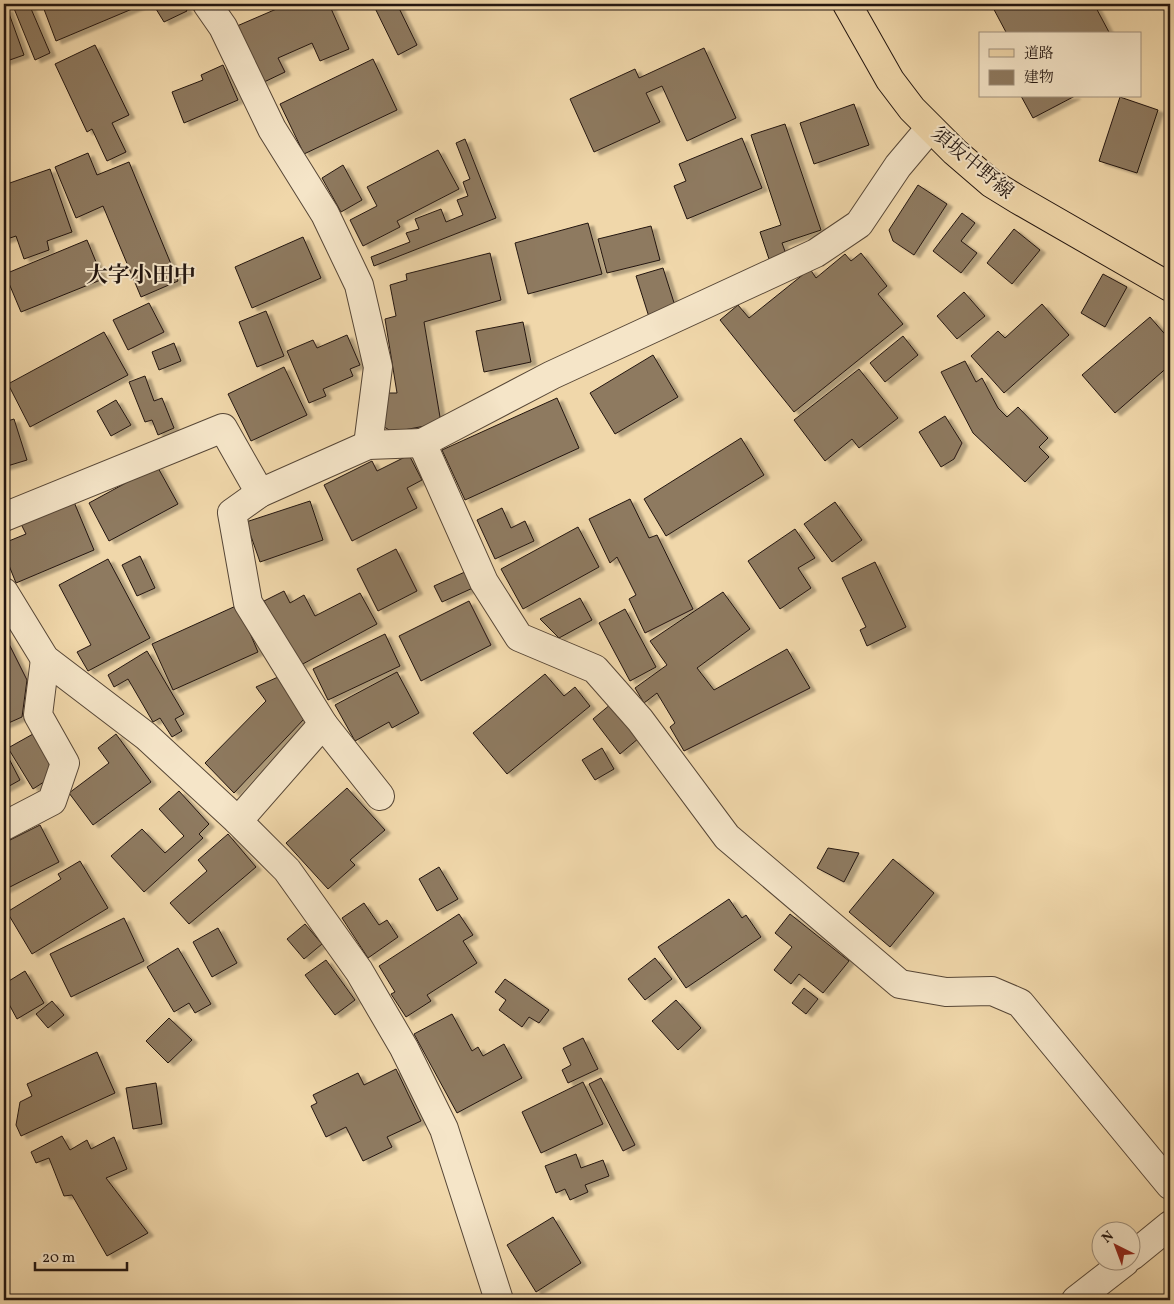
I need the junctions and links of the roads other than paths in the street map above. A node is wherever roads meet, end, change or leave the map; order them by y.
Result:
1 (207, 4) edge
2 (848, 4) edge
3 (930, 128) junction
4 (1170, 287) edge
5 (422, 443) junction
6 (368, 444) junction
7 (260, 493) junction
8 (4, 517) edge
9 (4, 592) edge
10 (45, 659) junction
11 (323, 724) junction
12 (380, 796) dead end
13 (238, 821) junction
14 (4, 826) edge
15 (1170, 1185) edge
16 (1170, 1225) edge
17 (1142, 1248) edge
18 (1112, 1272) edge
19 (499, 1300) edge
20 (1076, 1300) edge

1 - 6 street
2 - 3 main road, 須坂中野線
3 - 4 main road, 須坂中野線
3 - 5 street
5 - 6 street
5 - 15 street
6 - 7 street
7 - 8 street
7 - 11 street
9 - 10 street
10 - 13 street
10 - 14 street
11 - 12 street
11 - 13 street
13 - 19 street
16 - 17 street
18 - 20 street

